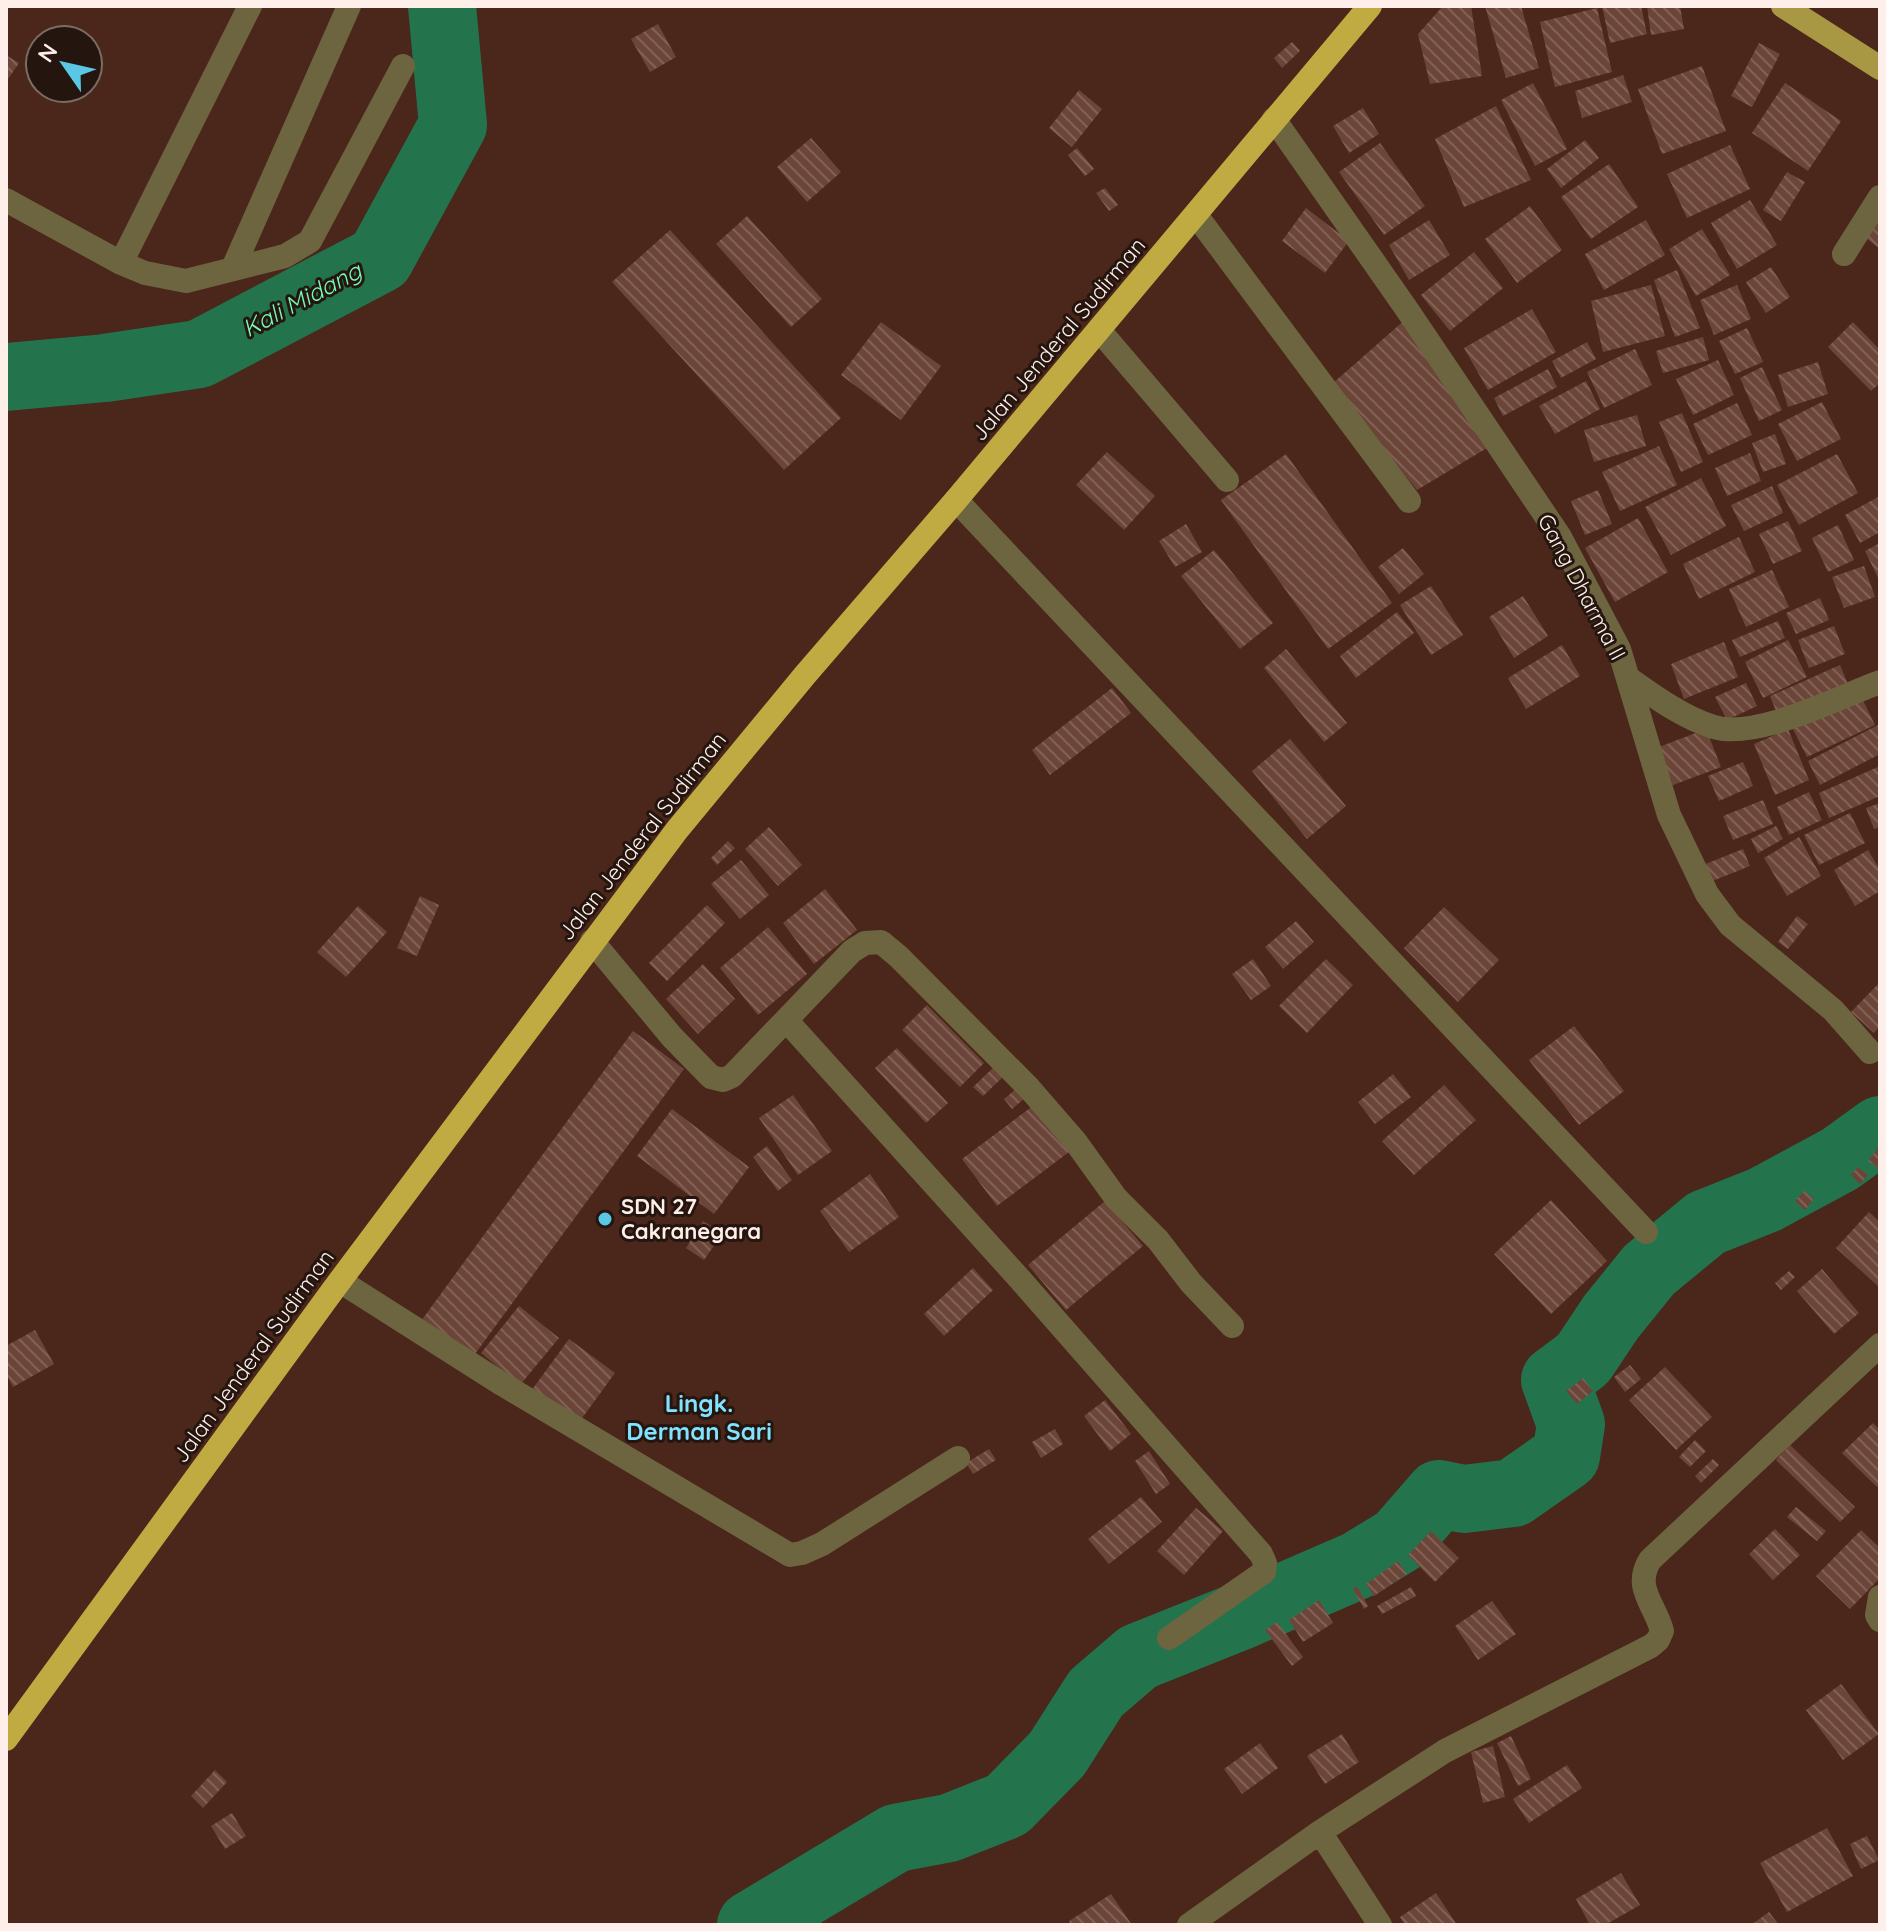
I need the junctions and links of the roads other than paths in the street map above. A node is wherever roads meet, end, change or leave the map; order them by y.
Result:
1 (250, 6) edge
2 (349, 6) edge
3 (1370, 6) edge
4 (1783, 6) edge
5 (403, 66) dead end
6 (1880, 68) edge
7 (1274, 119) junction
8 (1880, 197) edge
9 (10, 211) edge
10 (1196, 215) junction
11 (1844, 254) dead end
12 (121, 263) junction
13 (233, 268) junction
14 (1099, 330) junction
15 (1227, 480) dead end
16 (956, 500) junction
17 (1409, 501) dead end
18 (1628, 678) junction
19 (1880, 682) edge
20 (592, 941) junction
21 (786, 1020) junction
22 (1870, 1052) dead end
23 (1646, 1232) dead end
24 (340, 1281) junction
25 (1232, 1326) dead end
26 (1880, 1345) edge
27 (958, 1458) dead end
28 (1880, 1597) edge
29 (1880, 1620) edge
30 (1169, 1638) dead end
31 (6, 1739) edge
32 (1320, 1832) junction
33 (1204, 1921) edge
34 (1380, 1925) edge

1 - 12 street
2 - 13 street
3 - 7 highway, Jalan Jenderal Sudirman
4 - 6 main road
5 - 13 street
7 - 10 highway, Jalan Jenderal Sudirman
7 - 18 street, Gang Dharma II
8 - 11 street
9 - 12 street
10 - 14 highway, Jalan Jenderal Sudirman
10 - 17 street
12 - 13 street
14 - 15 street
14 - 16 highway, Jalan Jenderal Sudirman
16 - 20 highway, Jalan Jenderal Sudirman
16 - 23 street
18 - 19 street
18 - 22 street, Gang Dharma II
20 - 21 street
20 - 24 highway, Jalan Jenderal Sudirman
21 - 25 street
21 - 30 street
24 - 27 street
24 - 31 highway, Jalan Jenderal Sudirman
26 - 32 street
28 - 29 street
32 - 33 street
32 - 34 street

